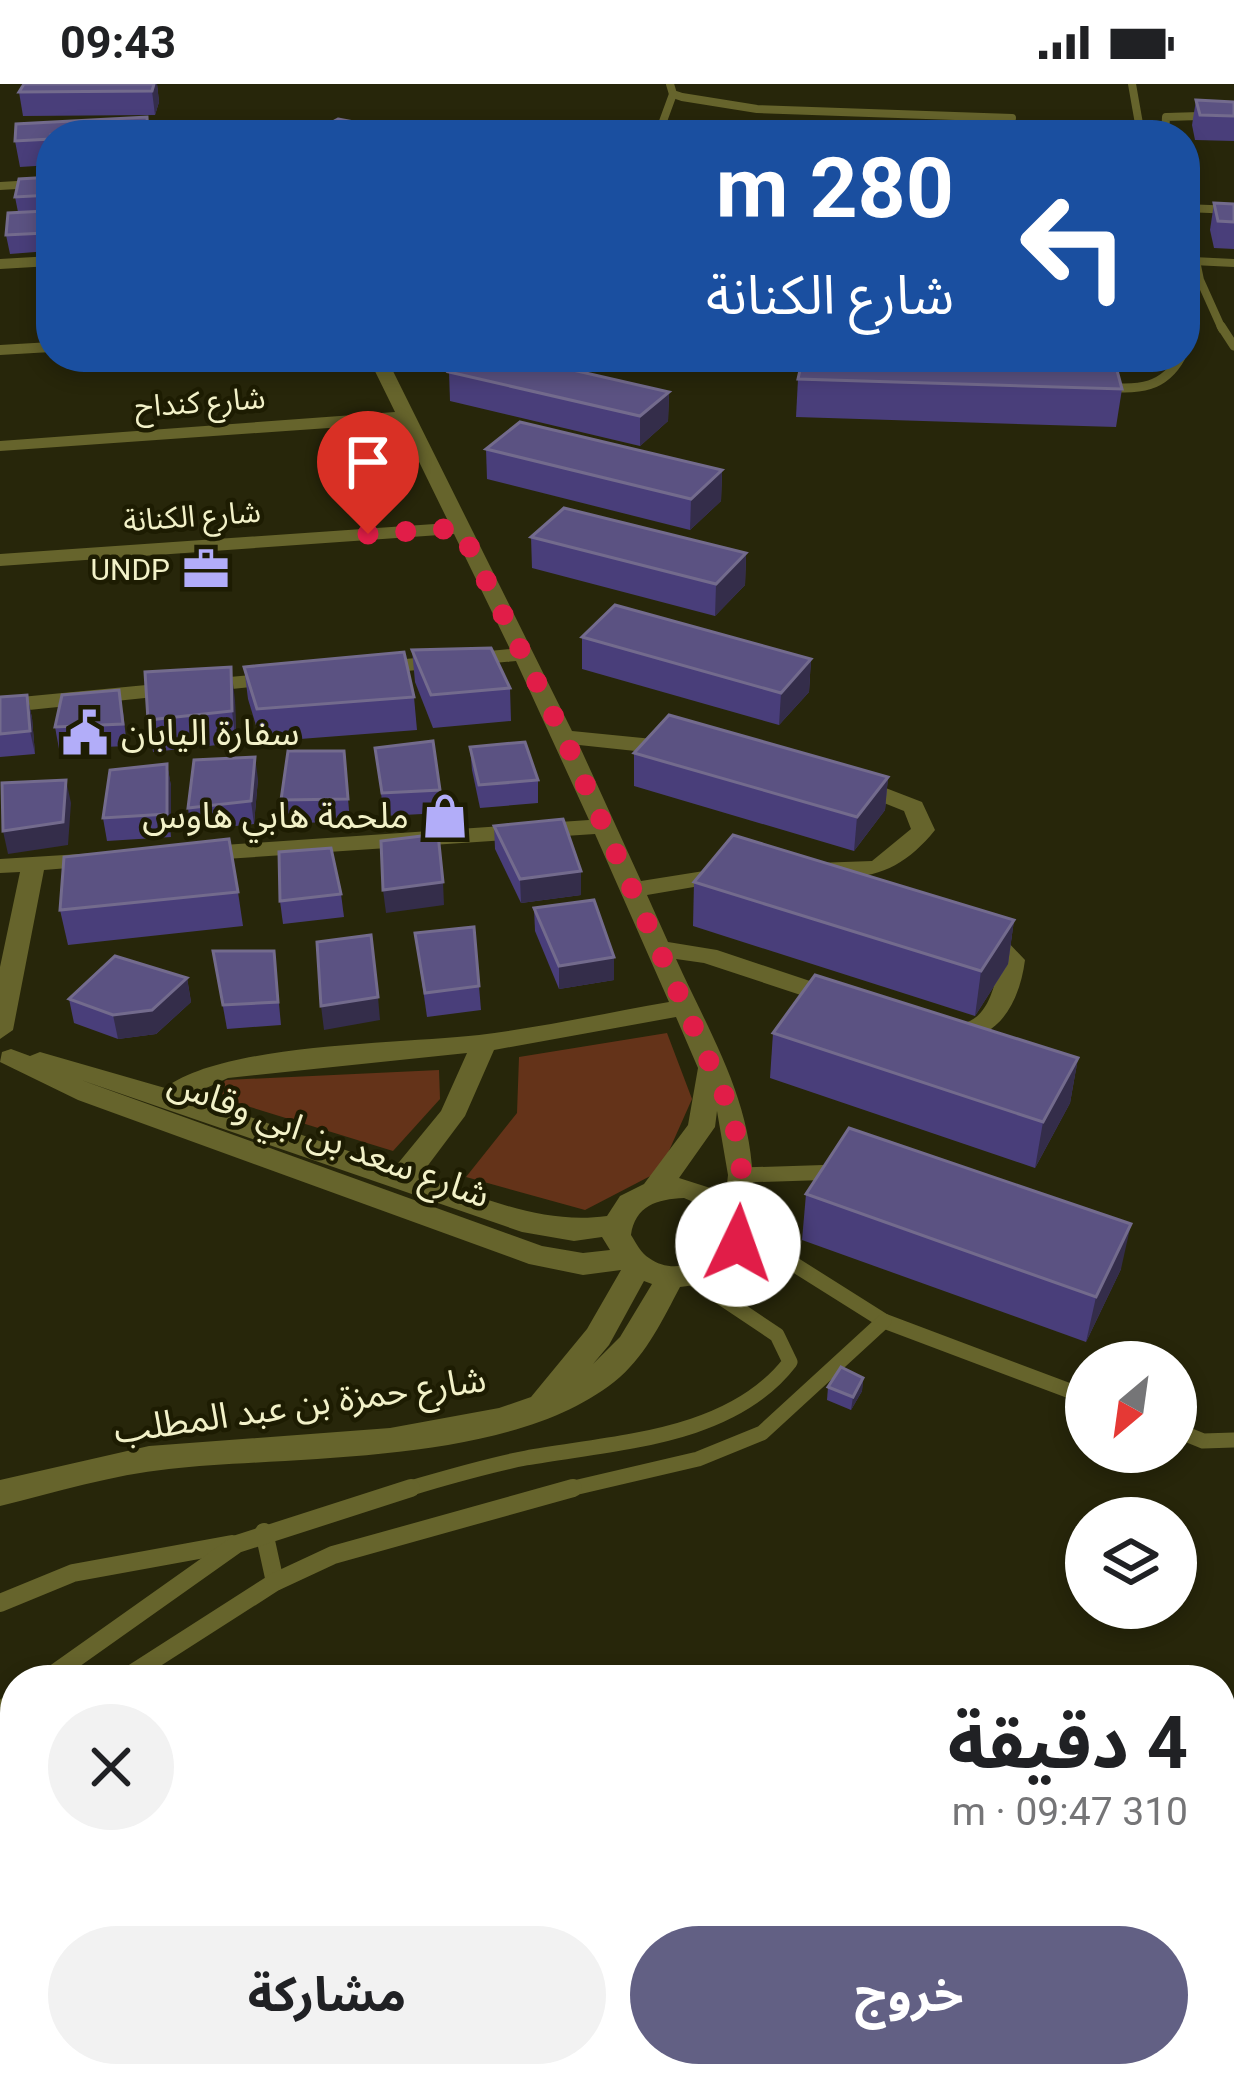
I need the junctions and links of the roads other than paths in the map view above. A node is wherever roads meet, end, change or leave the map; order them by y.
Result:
1 (1132, 84) edge
2 (672, 89) edge
3 (1234, 116) edge
4 (1012, 118) dead end
5 (663, 120) edge
6 (1138, 120) edge
7 (1166, 120) edge
8 (36, 184) edge
9 (0, 186) edge
10 (1200, 209) edge
11 (1234, 210) edge
12 (1200, 261) edge
13 (36, 262) edge
14 (1234, 263) edge
15 (0, 264) edge
16 (1200, 275) edge
17 (1228, 331) edge
18 (1234, 346) edge
19 (36, 348) edge
20 (0, 350) edge
21 (384, 372) edge
22 (1174, 372) edge
23 (1094, 386) edge
24 (404, 417) junction
25 (0, 446) edge
26 (460, 528) junction
27 (0, 560) edge
28 (524, 654) junction
29 (357, 670) edge
30 (310, 675) edge
31 (0, 706) edge
32 (564, 737) junction
33 (692, 749) edge
34 (822, 774) edge
35 (604, 826) junction
36 (175, 855) edge
37 (128, 858) edge
38 (32, 865) junction
39 (804, 865) edge
40 (0, 866) edge
41 (754, 877) edge
42 (633, 890) junction
43 (951, 932) edge
44 (660, 949) junction
45 (686, 1007) junction
46 (874, 1009) edge
47 (917, 1021) edge
48 (483, 1043) junction
49 (3, 1052) edge
50 (710, 1069) junction
51 (168, 1099) junction
52 (854, 1173) edge
53 (742, 1174) junction
54 (400, 1179) junction
55 (654, 1191) junction
56 (617, 1225) junction
57 (738, 1225) junction
58 (633, 1262) junction
59 (680, 1276) junction
60 (884, 1321) junction
61 (1065, 1389) edge
62 (539, 1406) junction
63 (1197, 1439) edge
64 (1234, 1440) edge
65 (0, 1493) edge
66 (264, 1532) junction
67 (237, 1544) junction
68 (275, 1582) junction
69 (0, 1603) edge
70 (65, 1665) edge
71 (145, 1665) edge

1 - 6 lane
2 - 4 lane
2 - 5 lane
3 - 7 lane
8 - 9 street
10 - 11 lane
12 - 14 lane
13 - 15 street
16 - 17 lane
17 - 18 lane
19 - 20 street
21 - 24 street
22 - 23 lane
24 - 25 street, شارع كنداح
24 - 26 street
26 - 27 street, شارع الكنانة
26 - 28 street
28 - 29 street
28 - 32 street
30 - 31 street
32 - 33 street
32 - 35 street
34 - 39 street
35 - 36 street
35 - 42 street
37 - 38 street
38 - 40 street
38 - 49 street
41 - 42 street
42 - 44 street
43 - 47 street
44 - 45 street
44 - 46 street
45 - 48 street
45 - 50 street
48 - 51 street
48 - 54 street
49 - 51 street, شارع سعد بن ابي وقاس
49 - 58 street, شارع سعد بن ابي وقاس
50 - 53 street
50 - 55 street
51 - 54 street, شارع سعد بن ابي وقاس
52 - 53 lane
53 - 57 street
54 - 56 street, شارع سعد بن ابي وقاس
55 - 56 street
55 - 57 street
56 - 58 street
57 - 59 street
57 - 60 lane
58 - 59 street
58 - 62 street, شارع حمزة بن عبد المطلب
59 - 62 street, شارع حمزة بن عبد المطلب
59 - 66 lane
60 - 61 lane
60 - 68 lane
62 - 65 street, شارع حمزة بن عبد المطلب
63 - 64 lane
66 - 67 lane
66 - 68 lane
67 - 69 lane
67 - 70 lane
68 - 71 lane

